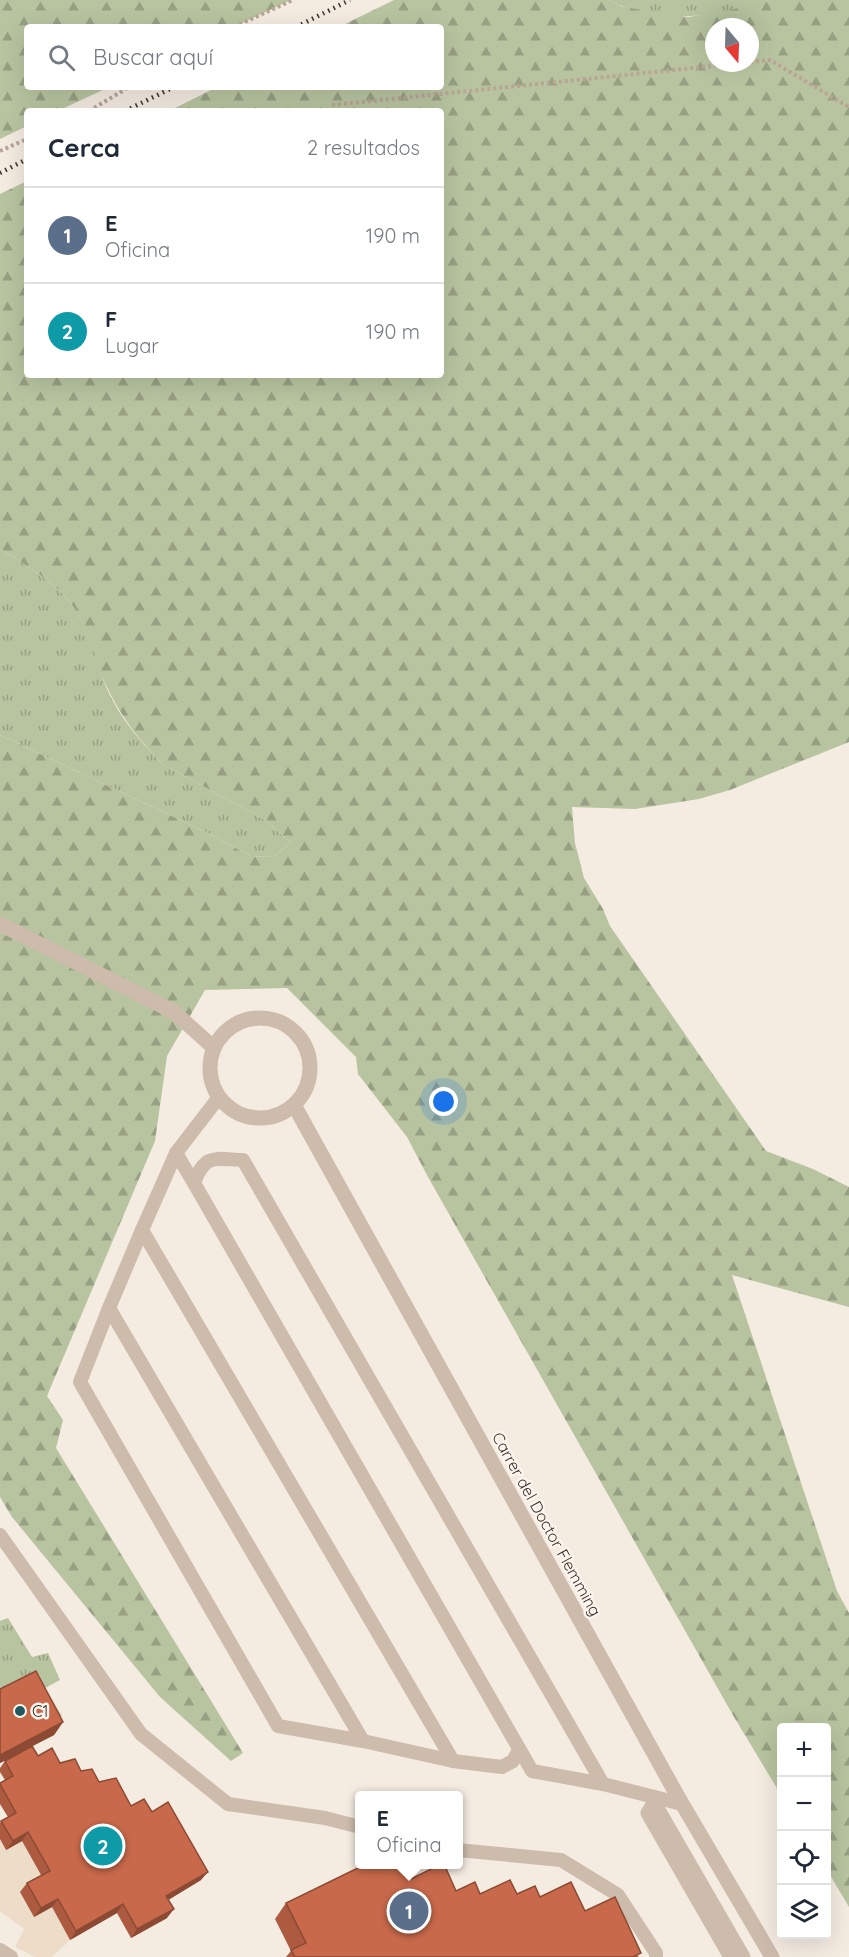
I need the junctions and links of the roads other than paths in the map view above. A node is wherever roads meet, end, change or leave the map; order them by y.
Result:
1 (0, 924) edge
2 (214, 1048) junction
3 (219, 1097) junction
4 (294, 1105) junction
5 (176, 1153) junction
6 (194, 1183) junction
7 (141, 1230) junction
8 (109, 1308) junction
9 (0, 1535) edge
10 (363, 1741) junction
11 (519, 1750) junction
12 (453, 1761) junction
13 (603, 1784) junction
14 (682, 1804) junction
15 (355, 1826) edge
16 (463, 1850) edge
17 (0, 1950) edge
18 (11, 1957) edge
19 (656, 1957) edge
20 (731, 1957) edge
21 (743, 1957) edge
22 (772, 1957) edge

1 - 2 street
2 - 3 street
2 - 4 street
3 - 4 street
3 - 5 lane
4 - 14 street, Carrer del Doctor Flemming
5 - 6 lane
5 - 7 lane
6 - 11 lane
6 - 13 lane
7 - 8 lane
7 - 12 lane
8 - 10 lane
8 - 10 lane
9 - 15 lane
10 - 12 lane
11 - 12 lane
11 - 13 lane
13 - 14 lane
14 - 22 street, Carrer del Doctor Flemming
16 - 19 lane
17 - 18 lane
20 - 21 street

